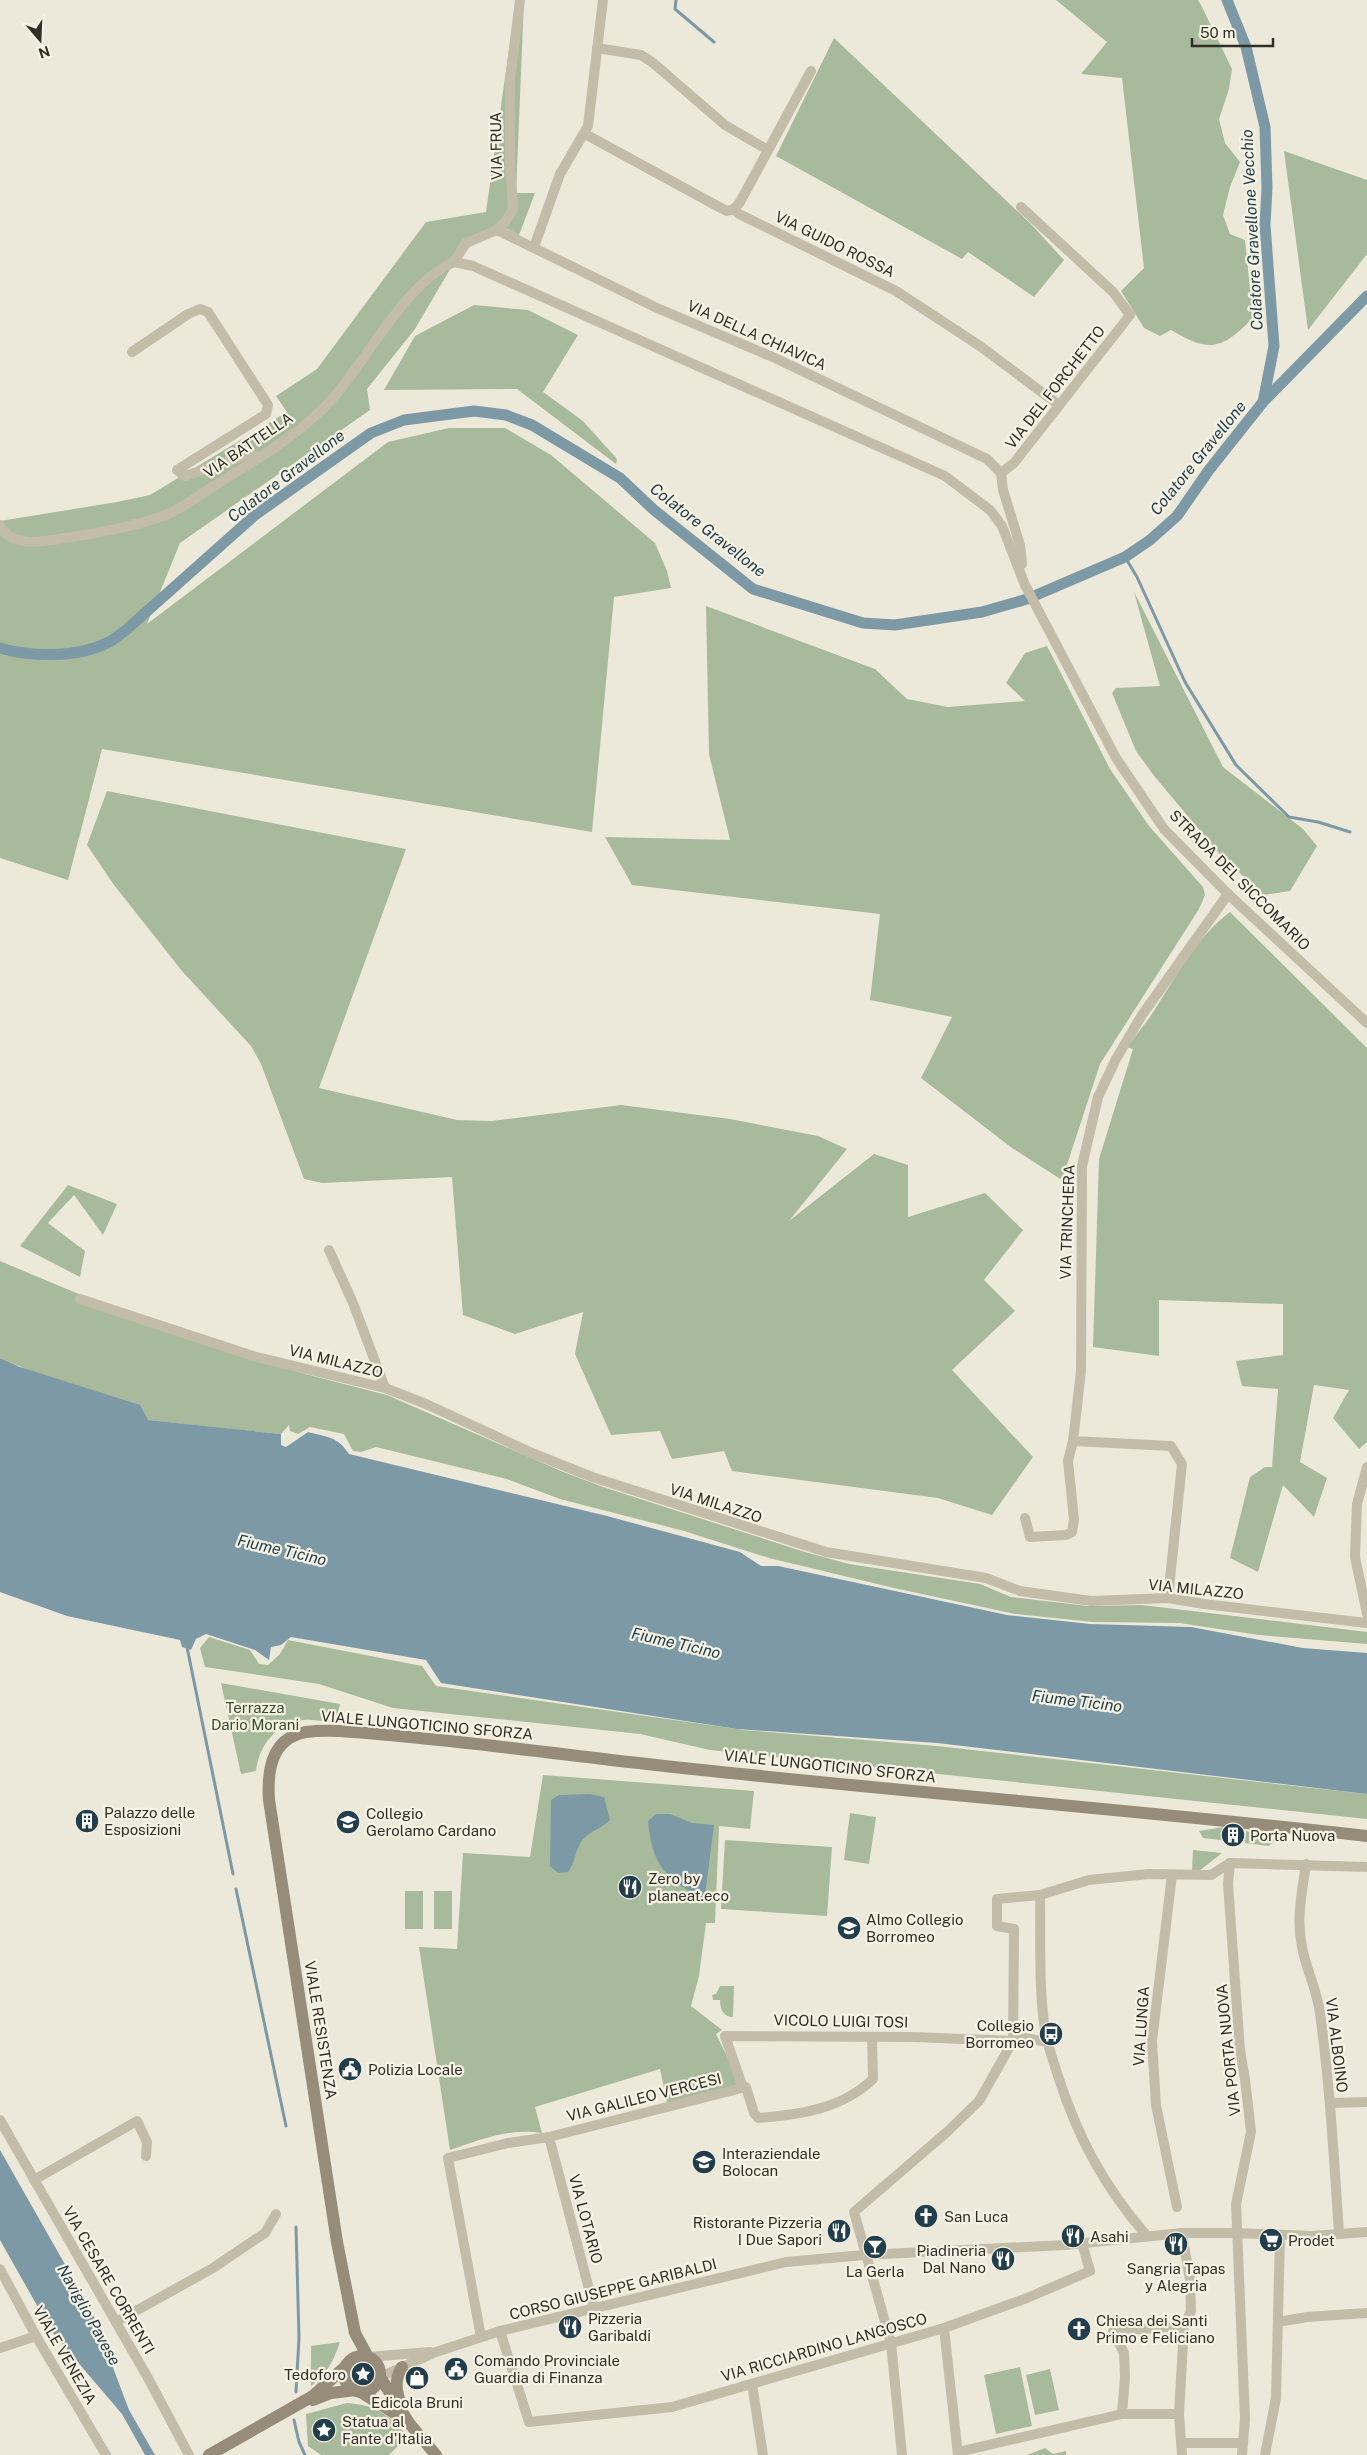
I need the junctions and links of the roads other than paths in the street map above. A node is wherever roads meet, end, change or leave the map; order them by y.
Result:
1 (520, 0) edge
2 (603, 0) edge
3 (597, 48) junction
4 (811, 71) dead end
5 (585, 134) junction
6 (768, 150) junction
7 (1021, 207) dead end
8 (734, 209) junction
9 (497, 230) junction
10 (534, 247) junction
11 (454, 262) junction
12 (132, 352) dead end
13 (1059, 405) junction
14 (259, 458) junction
15 (1001, 473) junction
16 (0, 525) edge
17 (1025, 585) junction
18 (1228, 894) junction
19 (1367, 1023) edge
20 (329, 1250) dead end
21 (80, 1299) dead end
22 (385, 1388) junction
23 (1073, 1441) junction
24 (1367, 1468) edge
25 (1025, 1518) dead end
26 (1168, 1598) junction
27 (1367, 1614) edge
28 (1367, 1624) edge
29 (290, 1738) joint
30 (1367, 1836) edge
31 (1230, 1863) junction
32 (1306, 1864) junction
33 (1367, 1867) edge
34 (1172, 1876) junction
35 (1040, 1895) junction
36 (872, 2037) junction
37 (1012, 2041) junction
38 (1048, 2042) junction
39 (745, 2087) junction
40 (1367, 2102) edge
41 (1330, 2103) junction
42 (0, 2120) edge
43 (549, 2137) junction
44 (146, 2156) dead end
45 (34, 2180) junction
46 (1177, 2207) dead end
47 (276, 2214) dead end
48 (1367, 2232) edge
49 (1182, 2233) junction
50 (1235, 2233) junction
51 (1339, 2233) junction
52 (1280, 2235) junction
53 (1146, 2236) junction
54 (1082, 2243) junction
55 (869, 2257) junction
56 (0, 2269) edge
57 (594, 2308) junction
58 (1367, 2314) edge
59 (116, 2322) junction
60 (1278, 2322) junction
61 (1184, 2326) junction
62 (944, 2328) junction
63 (500, 2331) junction
64 (354, 2333) junction
65 (36, 2336) junction
66 (481, 2337) junction
67 (891, 2343) junction
68 (0, 2348) edge
69 (436, 2352) junction
70 (368, 2357) junction
71 (347, 2365) junction
72 (402, 2367) junction
73 (380, 2377) junction
74 (752, 2384) junction
75 (357, 2391) junction
76 (296, 2406) junction
77 (1122, 2414) junction
78 (1179, 2414) junction
79 (409, 2423) junction
80 (1182, 2443) junction
81 (1243, 2443) junction
82 (958, 2454) edge
83 (106, 2455) edge
84 (189, 2455) edge
85 (209, 2455) edge
86 (436, 2455) edge
87 (763, 2455) edge
88 (902, 2455) edge
89 (1182, 2455) edge
90 (1242, 2455) edge
91 (1265, 2455) edge

1 - 9 street, VIA FRUA
2 - 3 street
3 - 5 street
3 - 6 street
4 - 6 street
5 - 8 street, VIA GUIDO ROSSA
5 - 10 street
6 - 8 street
7 - 13 street, VIA DEL FORCHETTO
8 - 13 street, VIA GUIDO ROSSA
9 - 10 street, VIA DELLA CHIAVICA
9 - 11 street, VIA FRUA
10 - 15 street, VIA DELLA CHIAVICA
11 - 14 street, VIA BATTELLA
11 - 17 street
12 - 14 street
13 - 15 street, VIA DEL FORCHETTO
14 - 16 street, VIA BATTELLA
15 - 17 street
17 - 18 street, STRADA DEL SICCOMARIO
18 - 19 street, STRADA DEL SICCOMARIO
18 - 23 street, VIA TRINCHERA
20 - 22 street
21 - 22 street, VIA MILAZZO
22 - 26 street, VIA MILAZZO
23 - 25 street, VIA TRINCHERA
23 - 26 street
24 - 27 street
26 - 28 street, VIA MILAZZO
29 - 30 main road, VIALE LUNGOTICINO SFORZA
29 - 64 main road, VIALE RESISTENZA
31 - 32 street
31 - 34 street
31 - 50 street, VIA PORTA NUOVA
32 - 33 street
32 - 41 street, VIA ALBOINO
34 - 35 street
34 - 46 street, VIA LUNGA
35 - 37 street
35 - 38 street
36 - 37 street, VICOLO LUIGI TOSI
36 - 39 street
36 - 39 street, VICOLO LUIGI TOSI
37 - 38 street, VICOLO LUIGI TOSI
37 - 55 street
38 - 53 street
39 - 43 street, VIA GALILEO VERCESI
40 - 41 street
41 - 51 street, VIA ALBOINO
42 - 45 street, VIA CESARE CORRENTI
43 - 57 street, VIA LOTARIO
43 - 66 street, VIA GALILEO VERCESI
44 - 45 street
45 - 59 street, VIA CESARE CORRENTI
47 - 59 street
48 - 51 street, CORSO GIUSEPPE GARIBALDI
49 - 50 street, CORSO GIUSEPPE GARIBALDI
49 - 53 street, CORSO GIUSEPPE GARIBALDI
49 - 61 street
50 - 52 street, CORSO GIUSEPPE GARIBALDI
50 - 81 street, VIA PORTA NUOVA
51 - 52 street, CORSO GIUSEPPE GARIBALDI
52 - 60 street
53 - 54 street, CORSO GIUSEPPE GARIBALDI
54 - 55 street, CORSO GIUSEPPE GARIBALDI
54 - 62 street, VIA RICCIARDINO LANGOSCO
55 - 57 street, CORSO GIUSEPPE GARIBALDI
55 - 67 street
56 - 65 street, VIALE VENEZIA
57 - 63 street, CORSO GIUSEPPE GARIBALDI
58 - 60 street
59 - 84 street, VIA CESARE CORRENTI
60 - 91 street
61 - 77 street
61 - 78 street
62 - 67 street, VIA RICCIARDINO LANGOSCO
62 - 82 street
63 - 66 street, CORSO GIUSEPPE GARIBALDI
63 - 74 street, VIA RICCIARDINO LANGOSCO
64 - 70 main road, VIALE RESISTENZA
64 - 71 main road, VIALE RESISTENZA
65 - 68 street
65 - 83 street, VIALE VENEZIA
66 - 69 street, CORSO GIUSEPPE GARIBALDI
67 - 74 street, VIA RICCIARDINO LANGOSCO
67 - 88 street
69 - 70 street, CORSO GIUSEPPE GARIBALDI
69 - 72 street, CORSO GIUSEPPE GARIBALDI
70 - 71 main road
70 - 73 main road
71 - 75 main road
71 - 76 main road
72 - 73 street, CORSO GIUSEPPE GARIBALDI
72 - 79 main road
73 - 75 main road
73 - 79 main road
74 - 87 street
75 - 76 main road
75 - 79 main road
76 - 85 main road
77 - 78 street
77 - 82 street
78 - 80 street
79 - 86 main road
80 - 81 street
80 - 89 street
81 - 90 street, VIA PORTA NUOVA

